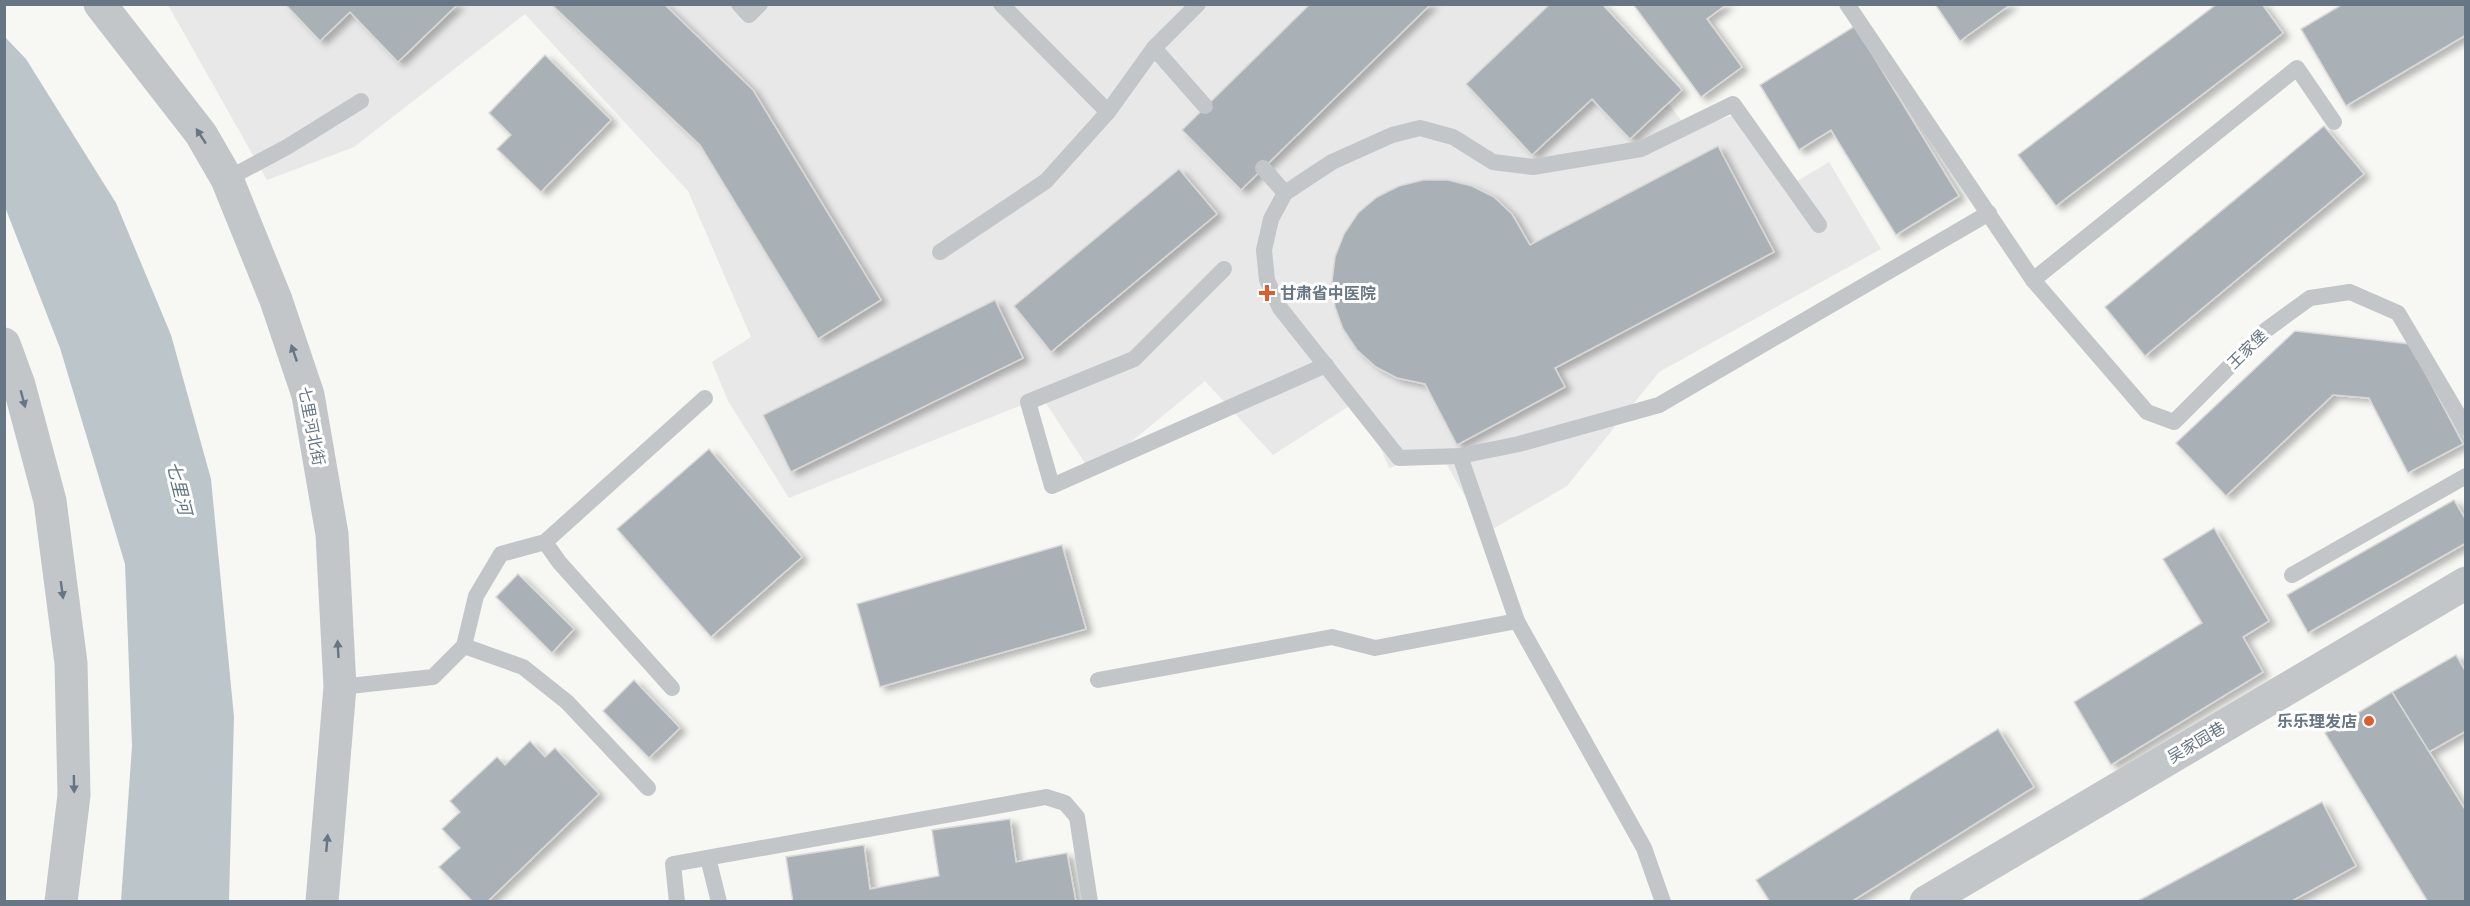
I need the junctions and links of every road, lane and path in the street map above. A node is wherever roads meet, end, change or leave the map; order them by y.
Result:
1 (100, 4) edge
2 (739, 4) edge
3 (760, 4) edge
4 (1001, 4) edge
5 (1198, 4) edge
6 (1847, 4) edge
7 (1154, 48) junction
8 (361, 101) dead end
9 (1206, 106) dead end
10 (1108, 112) junction
11 (2334, 122) dead end
12 (1263, 168) dead end
13 (226, 179) junction
14 (1285, 193) junction
15 (1989, 213) junction
16 (1819, 225) dead end
17 (940, 252) dead end
18 (1224, 269) dead end
19 (2033, 280) junction
20 (4, 344) edge
21 (1326, 365) junction
22 (705, 398) dead end
23 (2466, 428) edge
24 (1460, 456) junction
25 (2466, 476) edge
26 (545, 542) junction
27 (2292, 575) dead end
28 (2466, 583) edge
29 (1517, 621) junction
30 (464, 646) junction
31 (1098, 680) dead end
32 (340, 687) junction
33 (672, 688) dead end
34 (648, 788) dead end
35 (708, 858) junction
36 (677, 901) edge
37 (61, 902) edge
38 (322, 902) edge
39 (719, 902) edge
40 (1090, 902) edge
41 (1663, 902) edge
42 (1926, 902) edge

13 -> 1 street, 七里河北街
2 - 3 lane
4 - 10 lane
5 - 7 lane
6 - 15 lane, 王家堡
7 - 9 lane
7 - 10 lane
8 - 13 lane
10 - 17 lane
11 - 19 lane
12 - 14 lane
32 -> 13 street, 七里河北街
14 - 16 lane
14 - 21 lane
15 - 19 lane, 王家堡
15 - 24 lane
18 - 21 lane
19 - 23 lane, 王家堡
20 -> 37 street
21 - 24 lane
22 - 26 lane
24 - 29 lane
25 - 27 lane
26 - 30 lane
26 - 33 lane
28 - 42 street, 吴家园巷
29 - 31 lane
29 - 41 lane
30 - 32 lane
30 - 34 lane
38 -> 32 street, 七里河北街
35 - 36 lane
35 - 39 lane
35 - 40 lane

